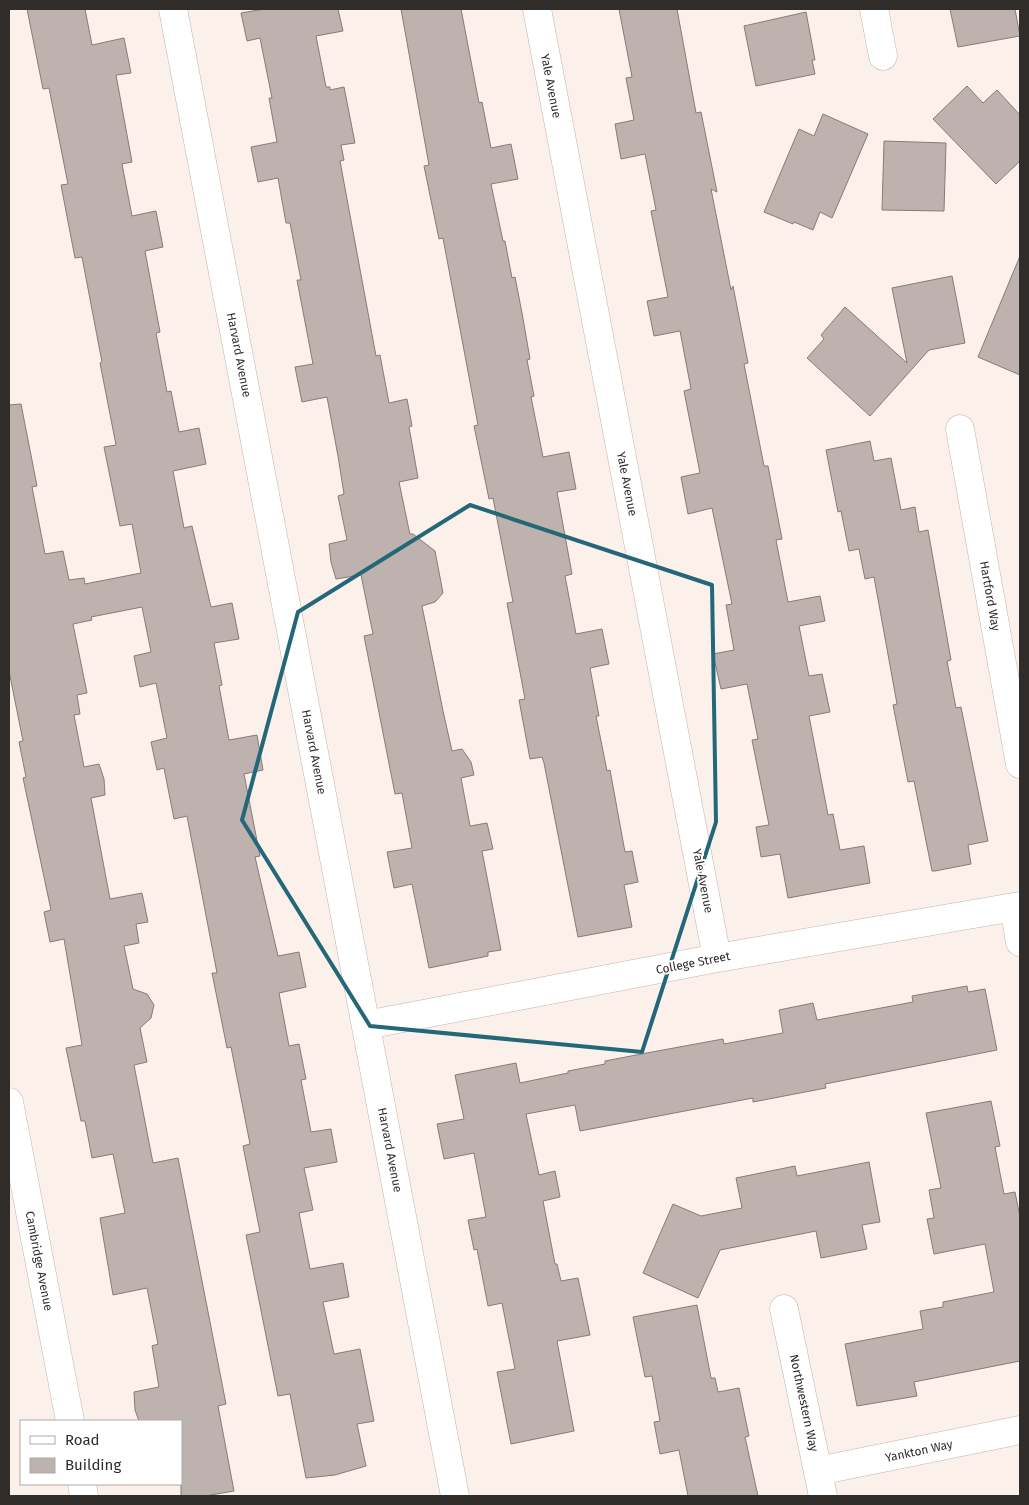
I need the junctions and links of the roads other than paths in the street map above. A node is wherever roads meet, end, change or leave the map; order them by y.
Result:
1 (174, 9) edge
2 (537, 9) edge
3 (874, 9) edge
4 (883, 56) dead end
5 (960, 428) dead end
6 (1020, 764) edge
7 (1017, 907) edge
8 (1020, 942) edge
9 (717, 958) junction
10 (366, 1025) junction
11 (9, 1102) edge
12 (784, 1309) dead end
13 (70, 1420) edge
14 (1020, 1430) edge
15 (820, 1484) edge
16 (455, 1496) edge

1 - 10 street, Harvard Avenue
2 - 9 street, Yale Avenue
3 - 4 street
5 - 6 street, Hartford Way
7 - 8 street
7 - 9 street, College Street
9 - 10 street, College Street
10 - 16 street, Harvard Avenue
11 - 13 street, Cambridge Avenue
12 - 15 street, Northwestern Way
14 - 15 street, Yankton Way

